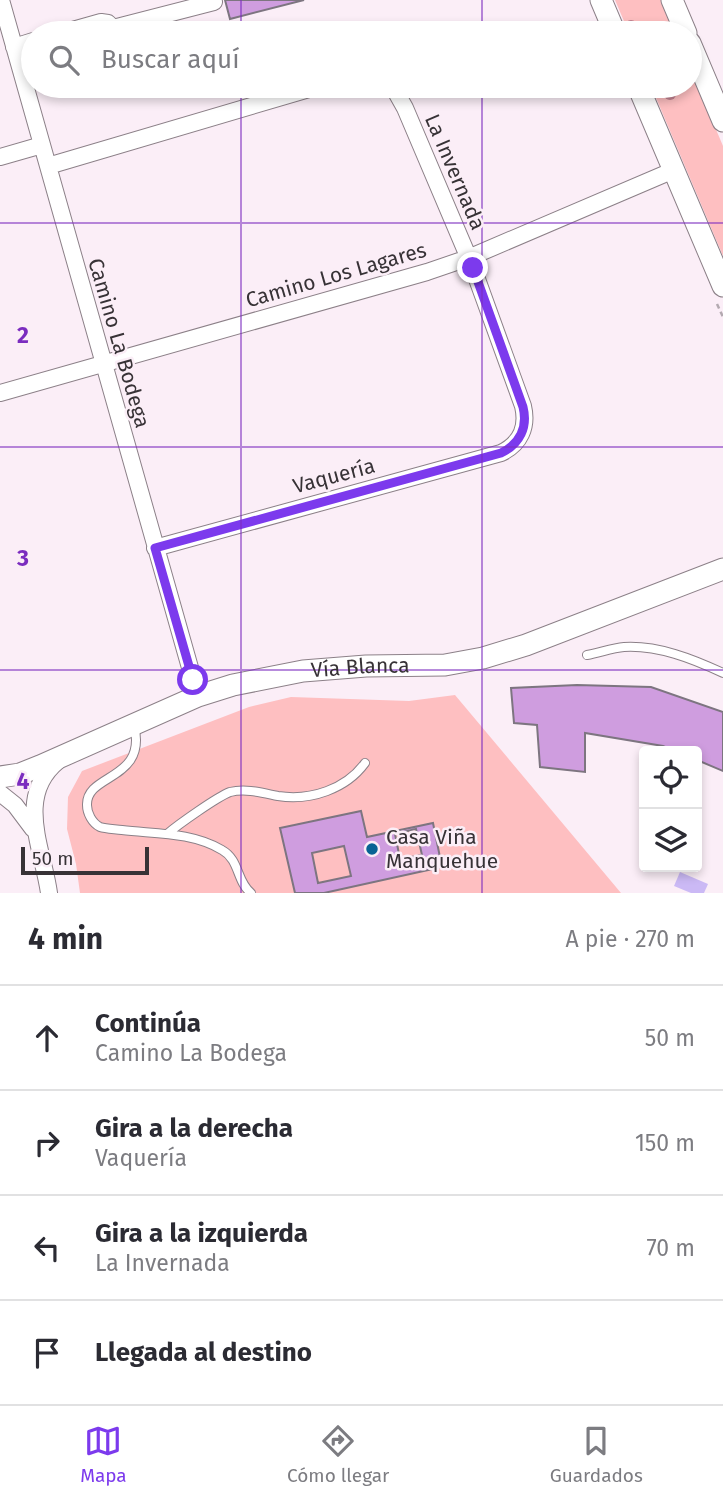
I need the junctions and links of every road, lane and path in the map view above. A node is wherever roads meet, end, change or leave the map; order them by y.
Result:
1 (1, 0) edge
2 (601, 0) edge
3 (672, 0) edge
4 (214, 2) dead end
5 (140, 21) edge
6 (610, 21) edge
7 (681, 21) edge
8 (21, 45) edge
9 (14, 47) junction
10 (702, 71) edge
11 (21, 72) edge
12 (29, 98) edge
13 (278, 98) edge
14 (399, 98) edge
15 (643, 98) edge
16 (723, 121) edge
17 (42, 145) junction
18 (0, 158) edge
19 (48, 166) junction
20 (674, 170) junction
21 (468, 258) junction
22 (723, 286) edge
23 (103, 364) junction
24 (0, 393) edge
25 (520, 437) joint
26 (155, 548) junction
27 (723, 569) edge
28 (587, 656) dead end
29 (723, 673) edge
30 (198, 696) junction
31 (134, 724) junction
32 (65, 755) junction
33 (365, 763) dead end
34 (0, 778) edge
35 (0, 793) edge
36 (35, 831) junction
37 (167, 834) junction
38 (49, 893) edge
39 (251, 893) edge

1 - 9 street, Camino La Bodega
2 - 6 street
3 - 7 street
4 - 5 street
8 - 9 street
9 - 11 street, Camino La Bodega
10 - 16 street
12 - 17 street, Camino La Bodega
13 - 19 street
14 - 21 street, La Invernada
15 - 20 street
17 - 18 street
17 - 19 street, Camino La Bodega
19 - 23 street, Camino La Bodega
20 - 21 street, Camino Los Lagares
20 - 22 street
21 - 23 street, Camino Los Lagares
21 - 25 street, La Invernada
23 - 24 street, Camino Los Lagares
23 - 26 street, Camino La Bodega
25 - 26 street, Vaquería
26 - 30 street, Camino La Bodega
27 - 30 street, Vía Blanca
28 - 29 lane
30 - 31 street, Vía Blanca
31 - 32 street, Vía Blanca
31 - 37 lane
32 - 34 street, Vía Blanca
32 - 36 street
33 - 37 lane
35 - 36 street
36 - 38 street
37 - 39 lane

